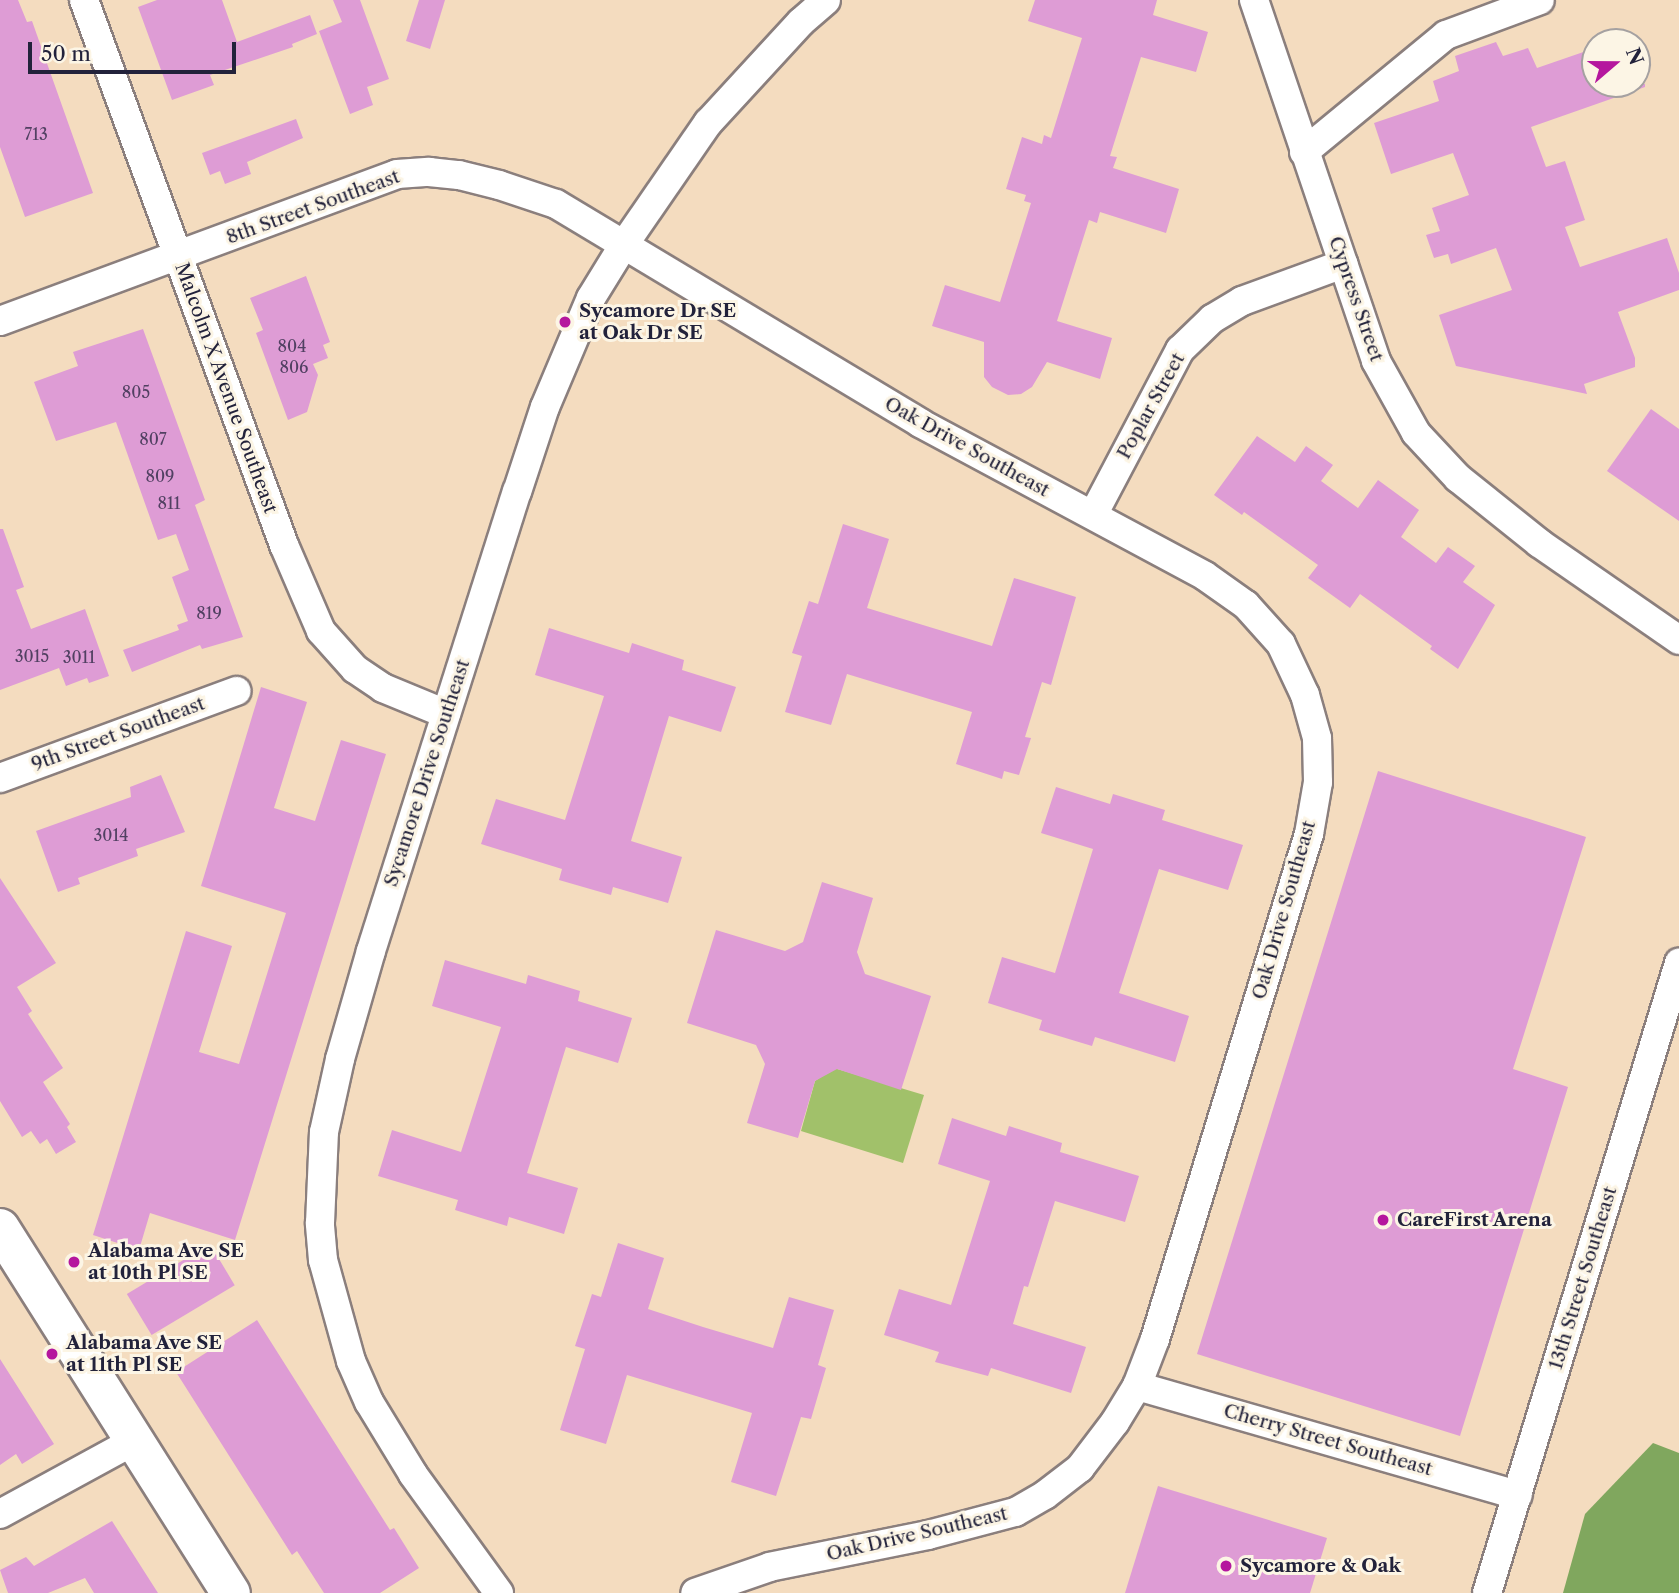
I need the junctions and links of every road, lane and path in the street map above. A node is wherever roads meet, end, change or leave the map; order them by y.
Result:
1 (84, 0) edge
2 (826, 0) edge
3 (1254, 0) edge
4 (1540, 0) edge
5 (1304, 152) junction
6 (623, 246) junction
7 (177, 256) junction
8 (1343, 264) junction
9 (0, 321) edge
10 (1093, 515) junction
11 (1679, 640) edge
12 (237, 691) dead end
13 (446, 715) junction
14 (0, 778) edge
15 (1679, 963) edge
16 (0, 1228) edge
17 (1138, 1386) junction
18 (135, 1441) junction
19 (1518, 1495) junction
20 (0, 1514) edge
21 (231, 1593) edge
22 (499, 1593) edge
23 (695, 1593) edge
24 (1488, 1593) edge

1 - 7 street, Malcolm X Avenue Southeast
2 - 6 street, Sycamore Drive Southeast
3 - 5 street, Cypress Street
4 - 5 street
5 - 8 street, Cypress Street
6 - 7 street, 8th Street Southeast
6 - 10 street, Oak Drive Southeast
6 - 13 street, Sycamore Drive Southeast
7 - 9 street, 8th Street Southeast
7 - 13 street, Malcolm X Avenue Southeast
8 - 10 street, Poplar Street
8 - 11 street, Cypress Street
10 - 17 street, Oak Drive Southeast
12 - 14 street, 9th Street Southeast
13 - 22 street, Sycamore Drive Southeast
15 - 19 street, 13th Street Southeast
16 - 18 main road
17 - 19 street, Cherry Street Southeast
17 - 23 street, Oak Drive Southeast
18 - 20 street
18 - 21 main road
19 - 24 street, 13th Street Southeast

